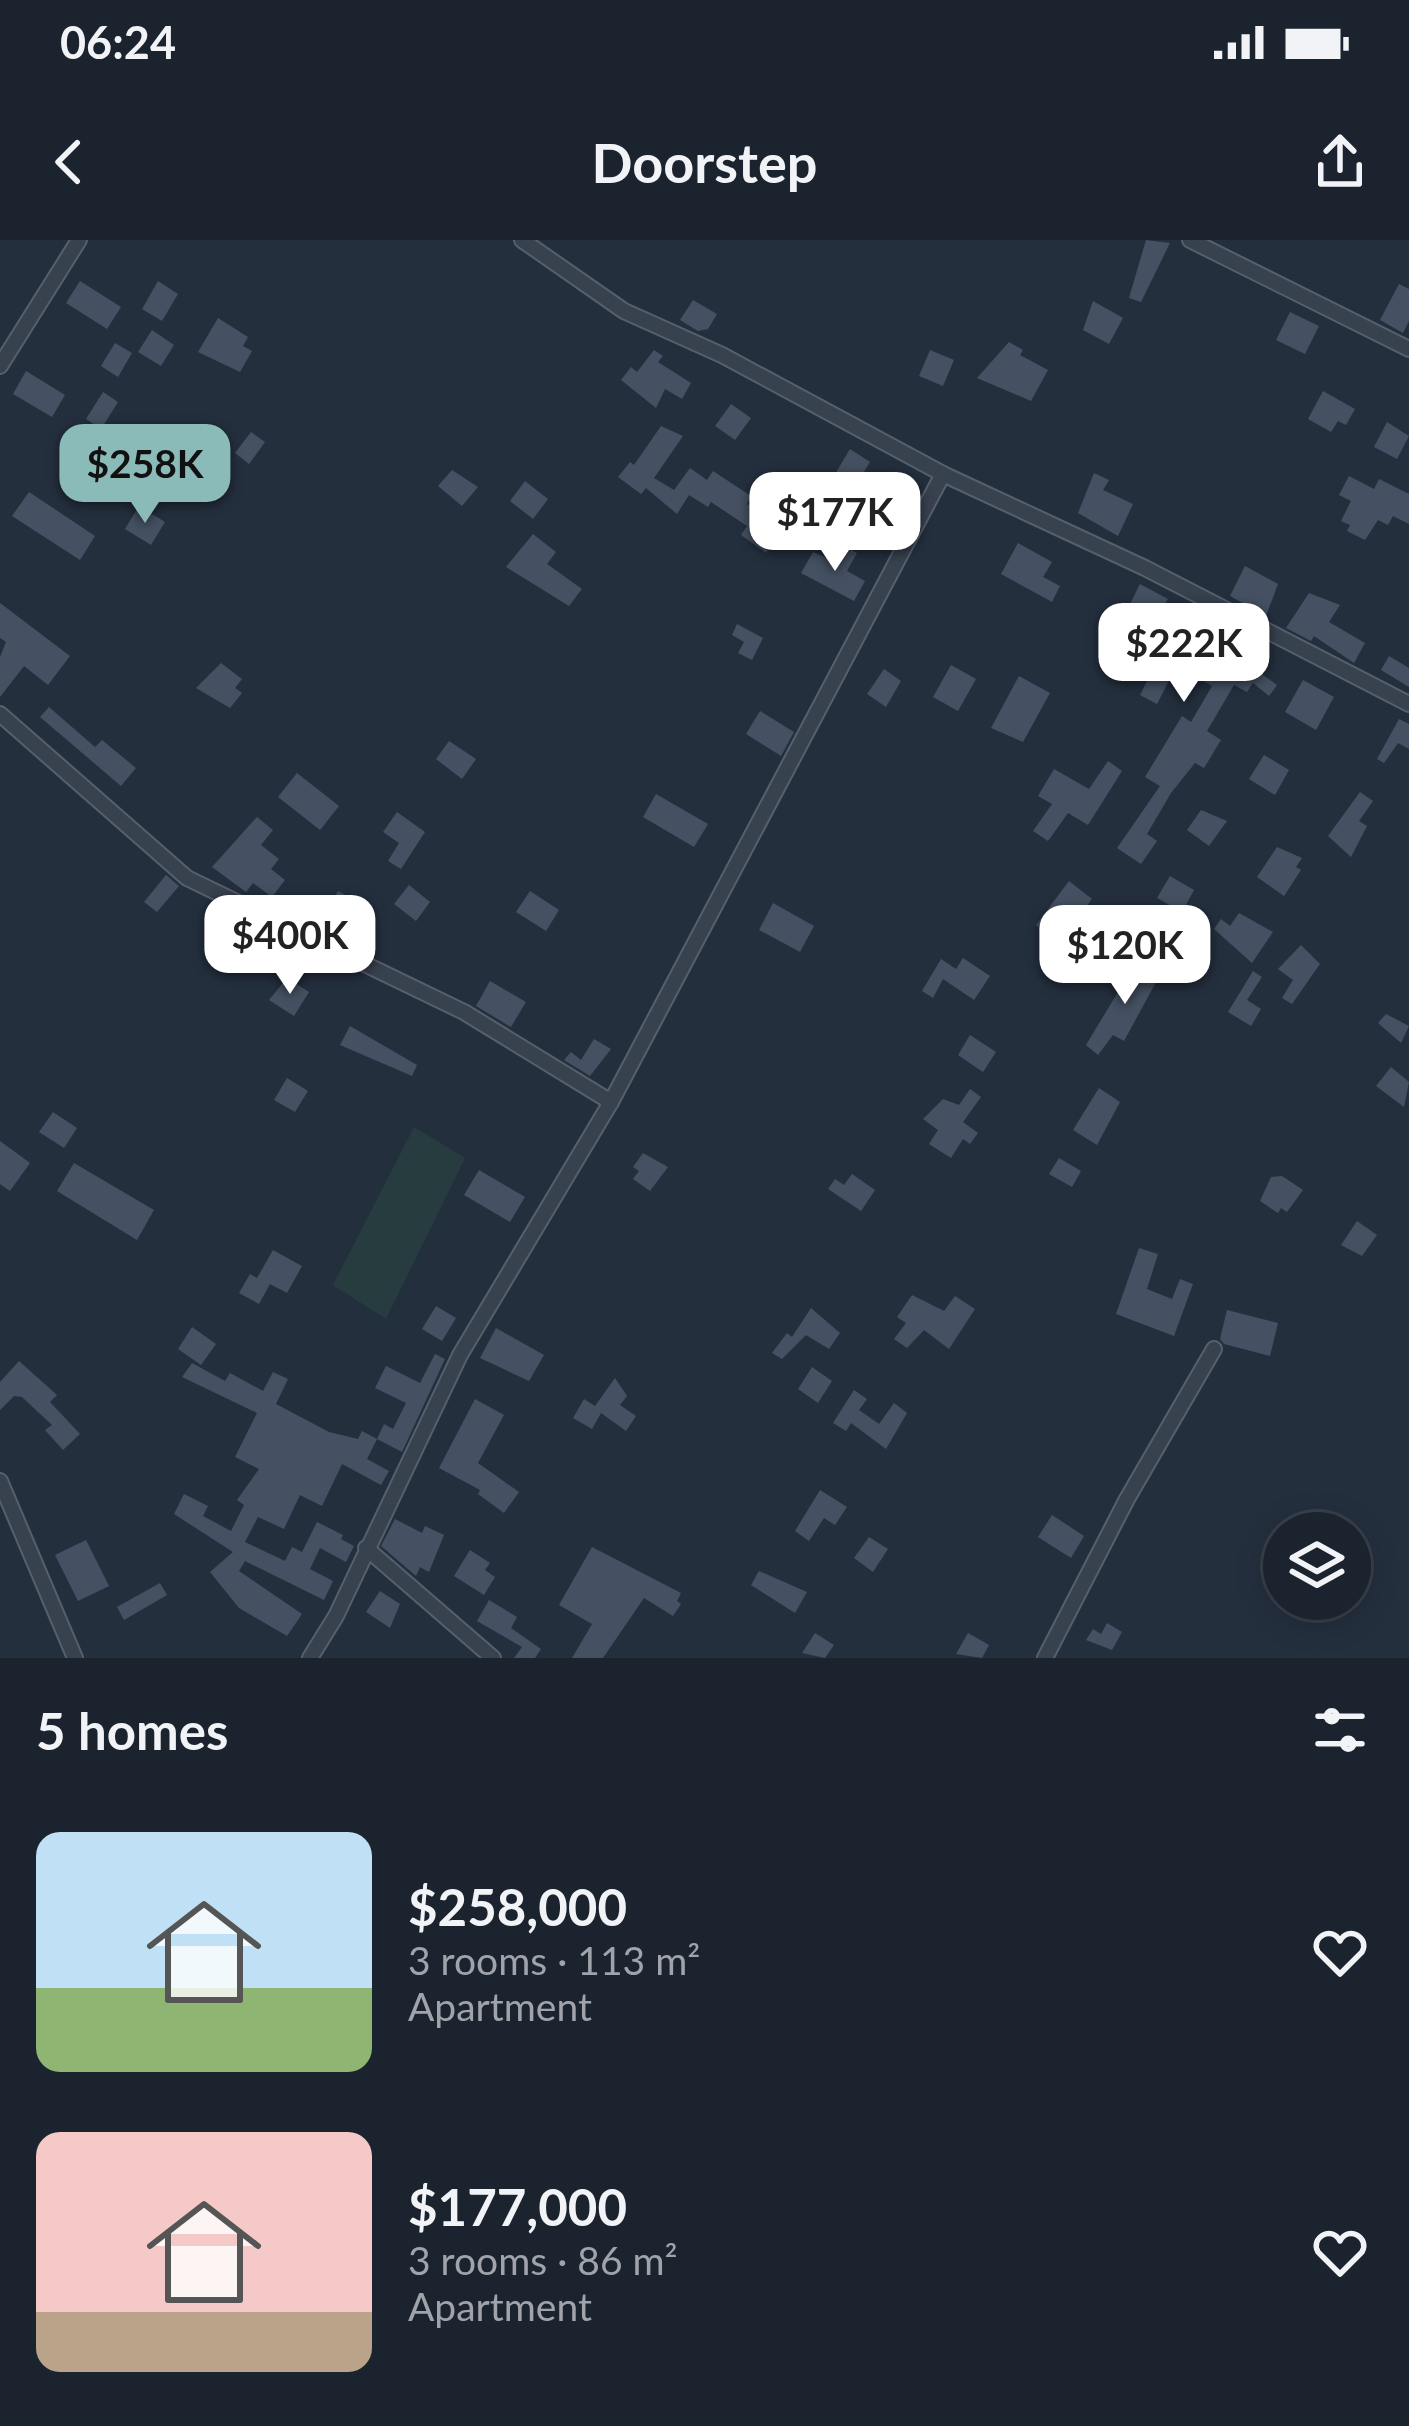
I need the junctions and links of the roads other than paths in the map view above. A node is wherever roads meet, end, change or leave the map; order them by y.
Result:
1 (79, 240) edge
2 (522, 240) edge
3 (1190, 240) edge
4 (1409, 349) edge
5 (0, 366) edge
6 (943, 474) junction
7 (1409, 704) edge
8 (0, 714) edge
9 (611, 1102) junction
10 (1214, 1349) dead end
11 (0, 1481) edge
12 (367, 1547) junction
13 (75, 1658) edge
14 (310, 1658) edge
15 (493, 1658) edge
16 (1045, 1658) edge

1 - 5 street
2 - 6 street
3 - 4 street
6 - 7 street
6 - 9 street
8 - 9 street
9 - 12 street
10 - 16 street
11 - 13 street
12 - 14 street
12 - 15 street

